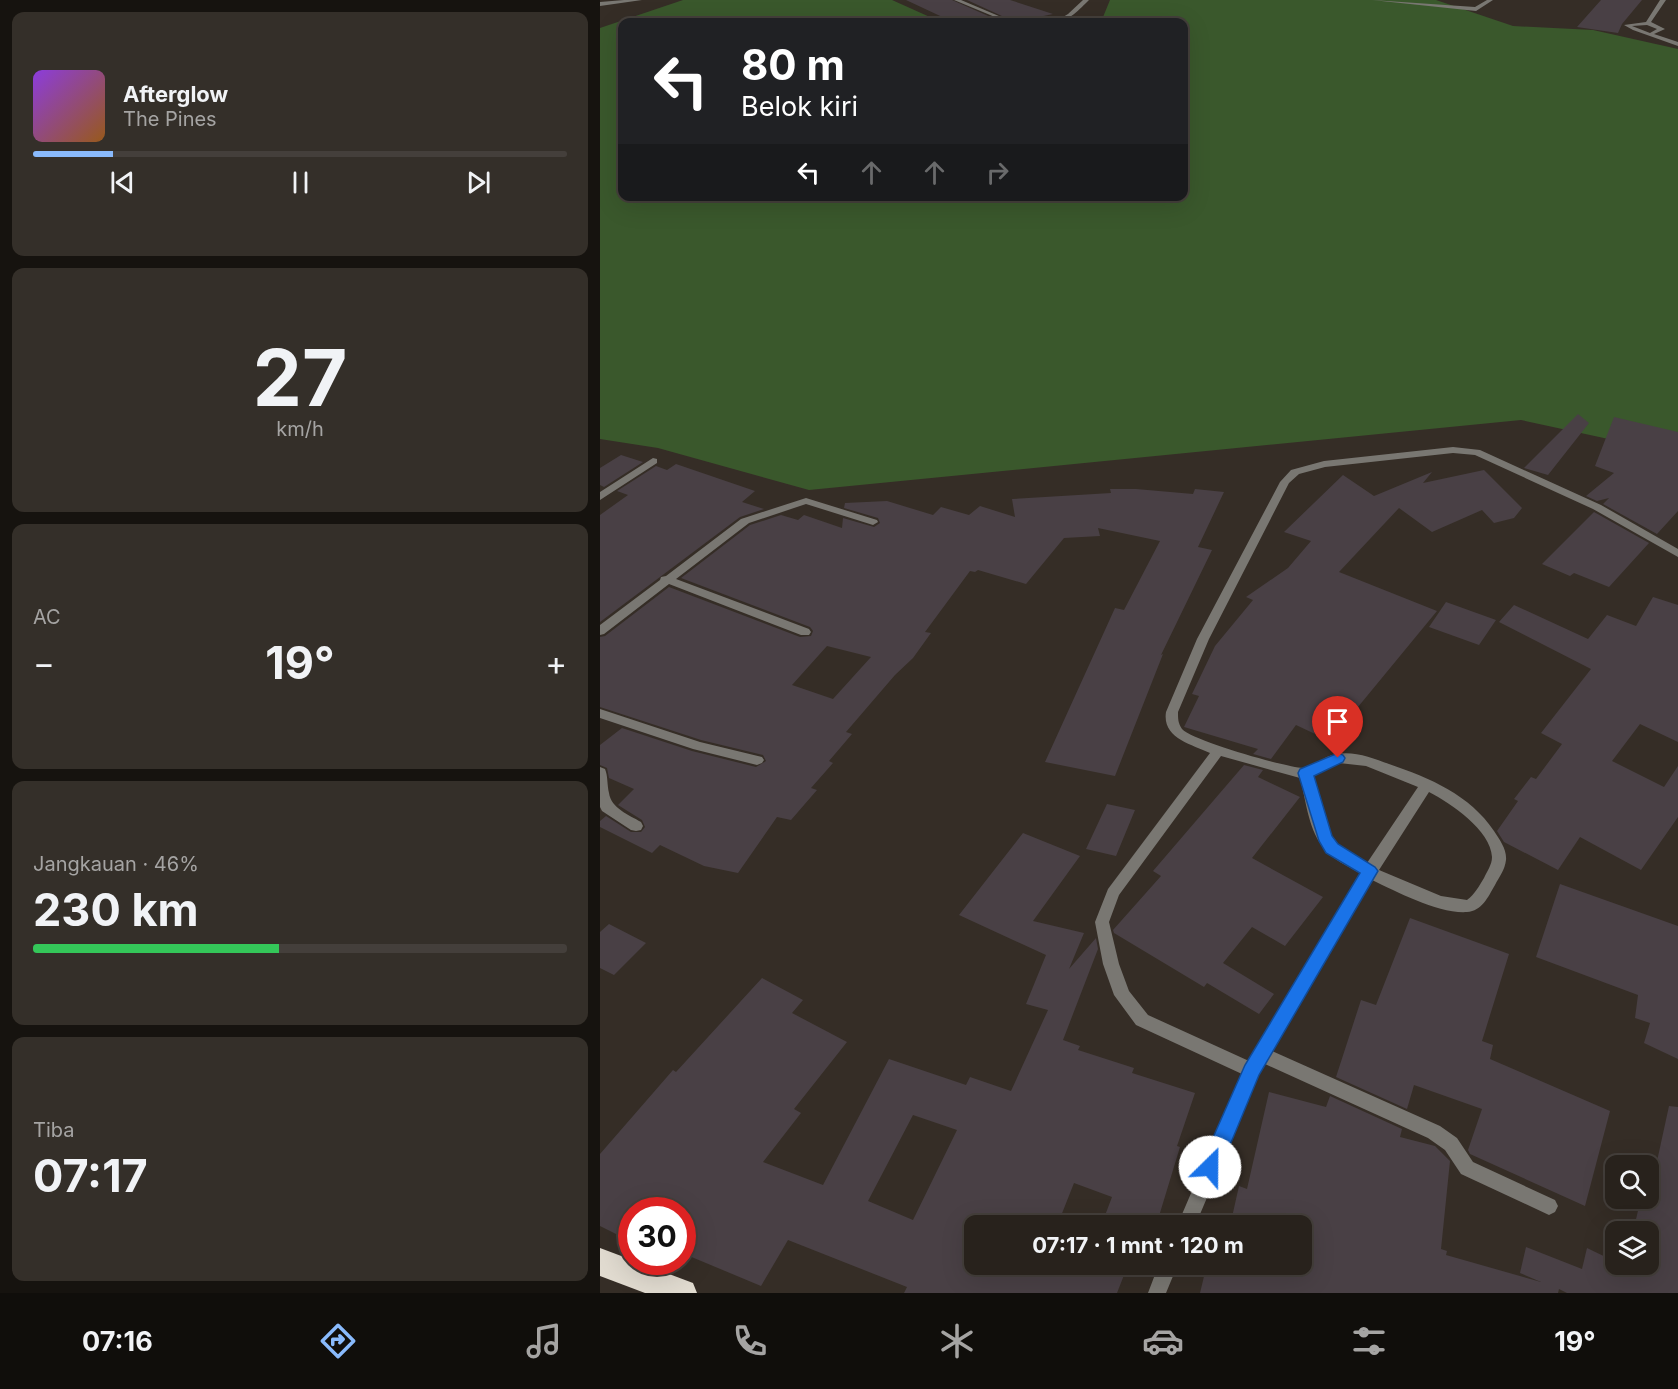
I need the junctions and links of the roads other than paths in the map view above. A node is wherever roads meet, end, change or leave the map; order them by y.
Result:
1 (639, 0) edge
2 (957, 0) edge
3 (1086, 0) edge
4 (1375, 0) edge
5 (1447, 0) edge
6 (1490, 0) edge
7 (1664, 0) edge
8 (600, 4) edge
9 (1476, 9) junction
10 (1000, 18) edge
11 (1064, 18) edge
12 (1648, 23) junction
13 (1652, 33) junction
14 (1678, 44) edge
15 (653, 460) dead end
16 (600, 497) edge
17 (873, 522) dead end
18 (1678, 554) edge
19 (665, 579) junction
20 (600, 631) edge
21 (805, 632) dead end
22 (600, 713) edge
23 (1218, 751) junction
24 (757, 760) dead end
25 (600, 772) edge
26 (1306, 773) junction
27 (1426, 786) junction
28 (636, 826) dead end
29 (1370, 871) junction
30 (1261, 1054) junction
31 (1252, 1071) junction
32 (1549, 1206) dead end
33 (1191, 1215) edge
34 (600, 1262) edge
35 (1164, 1275) edge
36 (683, 1293) edge
37 (1157, 1293) edge

1 - 8 street
2 - 10 street
3 - 11 street
4 - 9 street
5 - 9 street
6 - 9 street
7 - 12 street
12 - 13 street
12 - 13 street
13 - 14 street
15 - 16 street
17 - 19 street
18 - 23 street
19 - 20 street
19 - 21 street
22 - 24 street
23 - 26 street
23 - 31 street
25 - 28 street
26 - 27 street
26 - 29 street
27 - 29 street
27 - 29 street
29 - 30 street
30 - 31 street
30 - 32 street
31 - 33 street
34 - 36 highway
35 - 37 street

